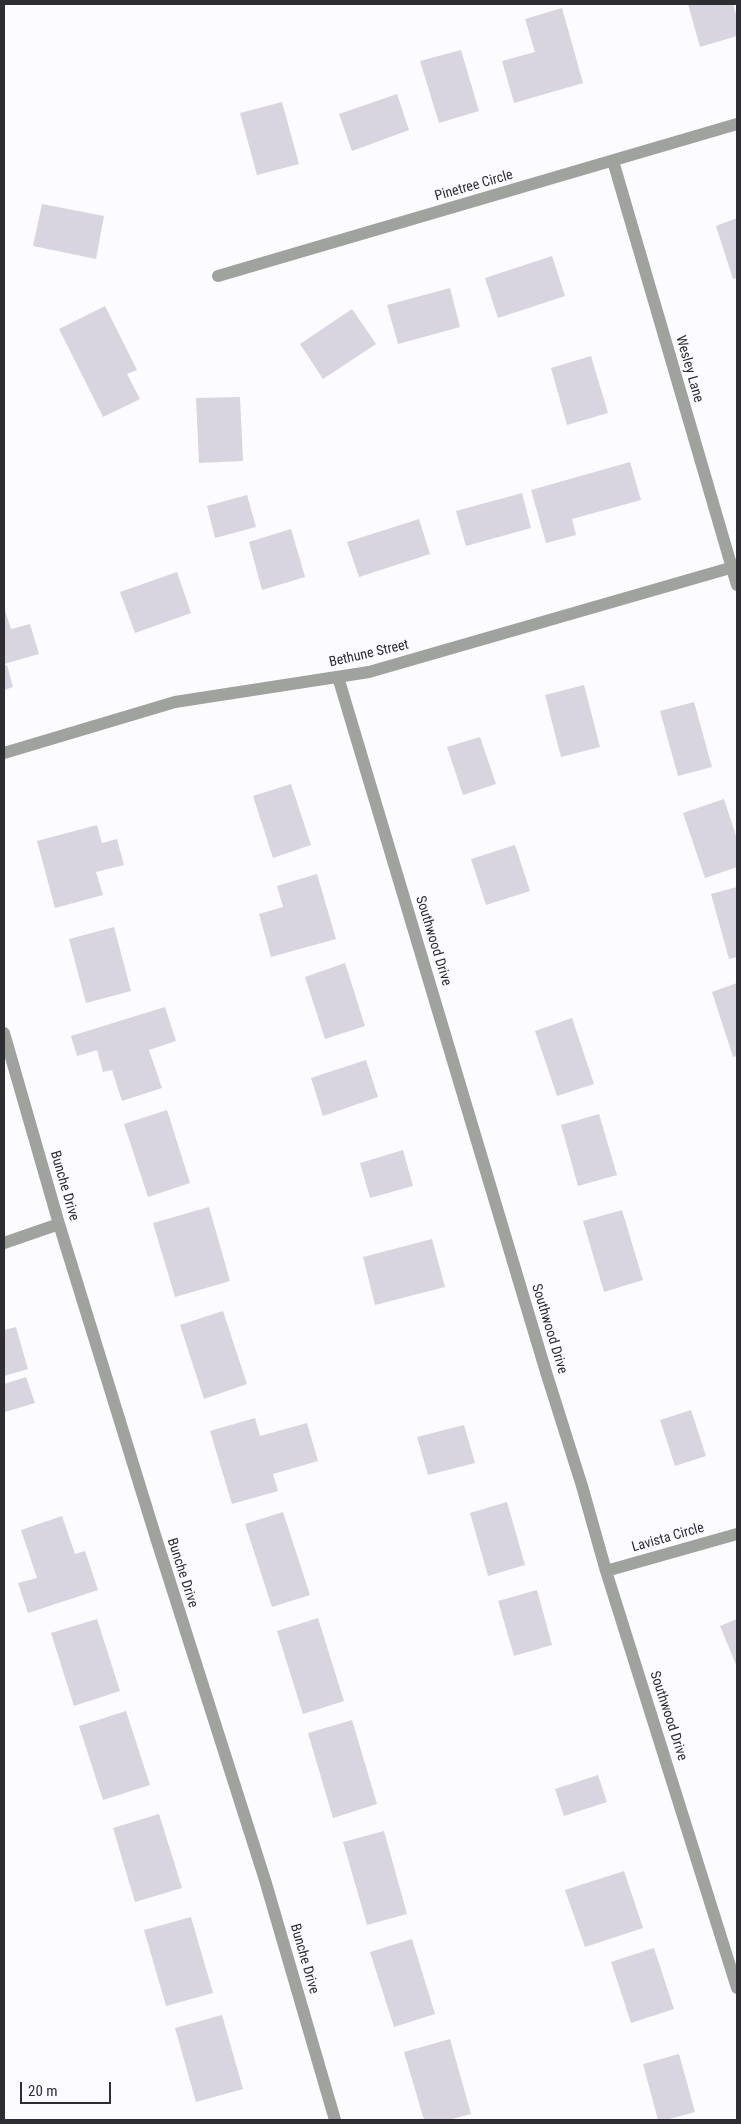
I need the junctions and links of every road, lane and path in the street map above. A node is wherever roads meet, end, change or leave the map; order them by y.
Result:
1 (737, 124) edge
2 (612, 161) junction
3 (218, 276) dead end
4 (734, 566) edge
5 (737, 585) edge
6 (338, 677) junction
7 (4, 753) edge
8 (4, 1033) edge
9 (59, 1224) junction
10 (4, 1243) edge
11 (737, 1534) edge
12 (606, 1571) junction
13 (737, 1988) edge
14 (335, 2120) edge

1 - 2 street, Pinetree Circle
2 - 3 street, Pinetree Circle
2 - 4 street, Wesley Lane
4 - 5 street, Wesley Lane
4 - 6 street, Bethune Street
6 - 7 street, Bethune Street
6 - 12 street, Southwood Drive
8 - 9 street, Bunche Drive
9 - 10 street
9 - 14 street, Bunche Drive
11 - 12 street, Lavista Circle
12 - 13 street, Southwood Drive

